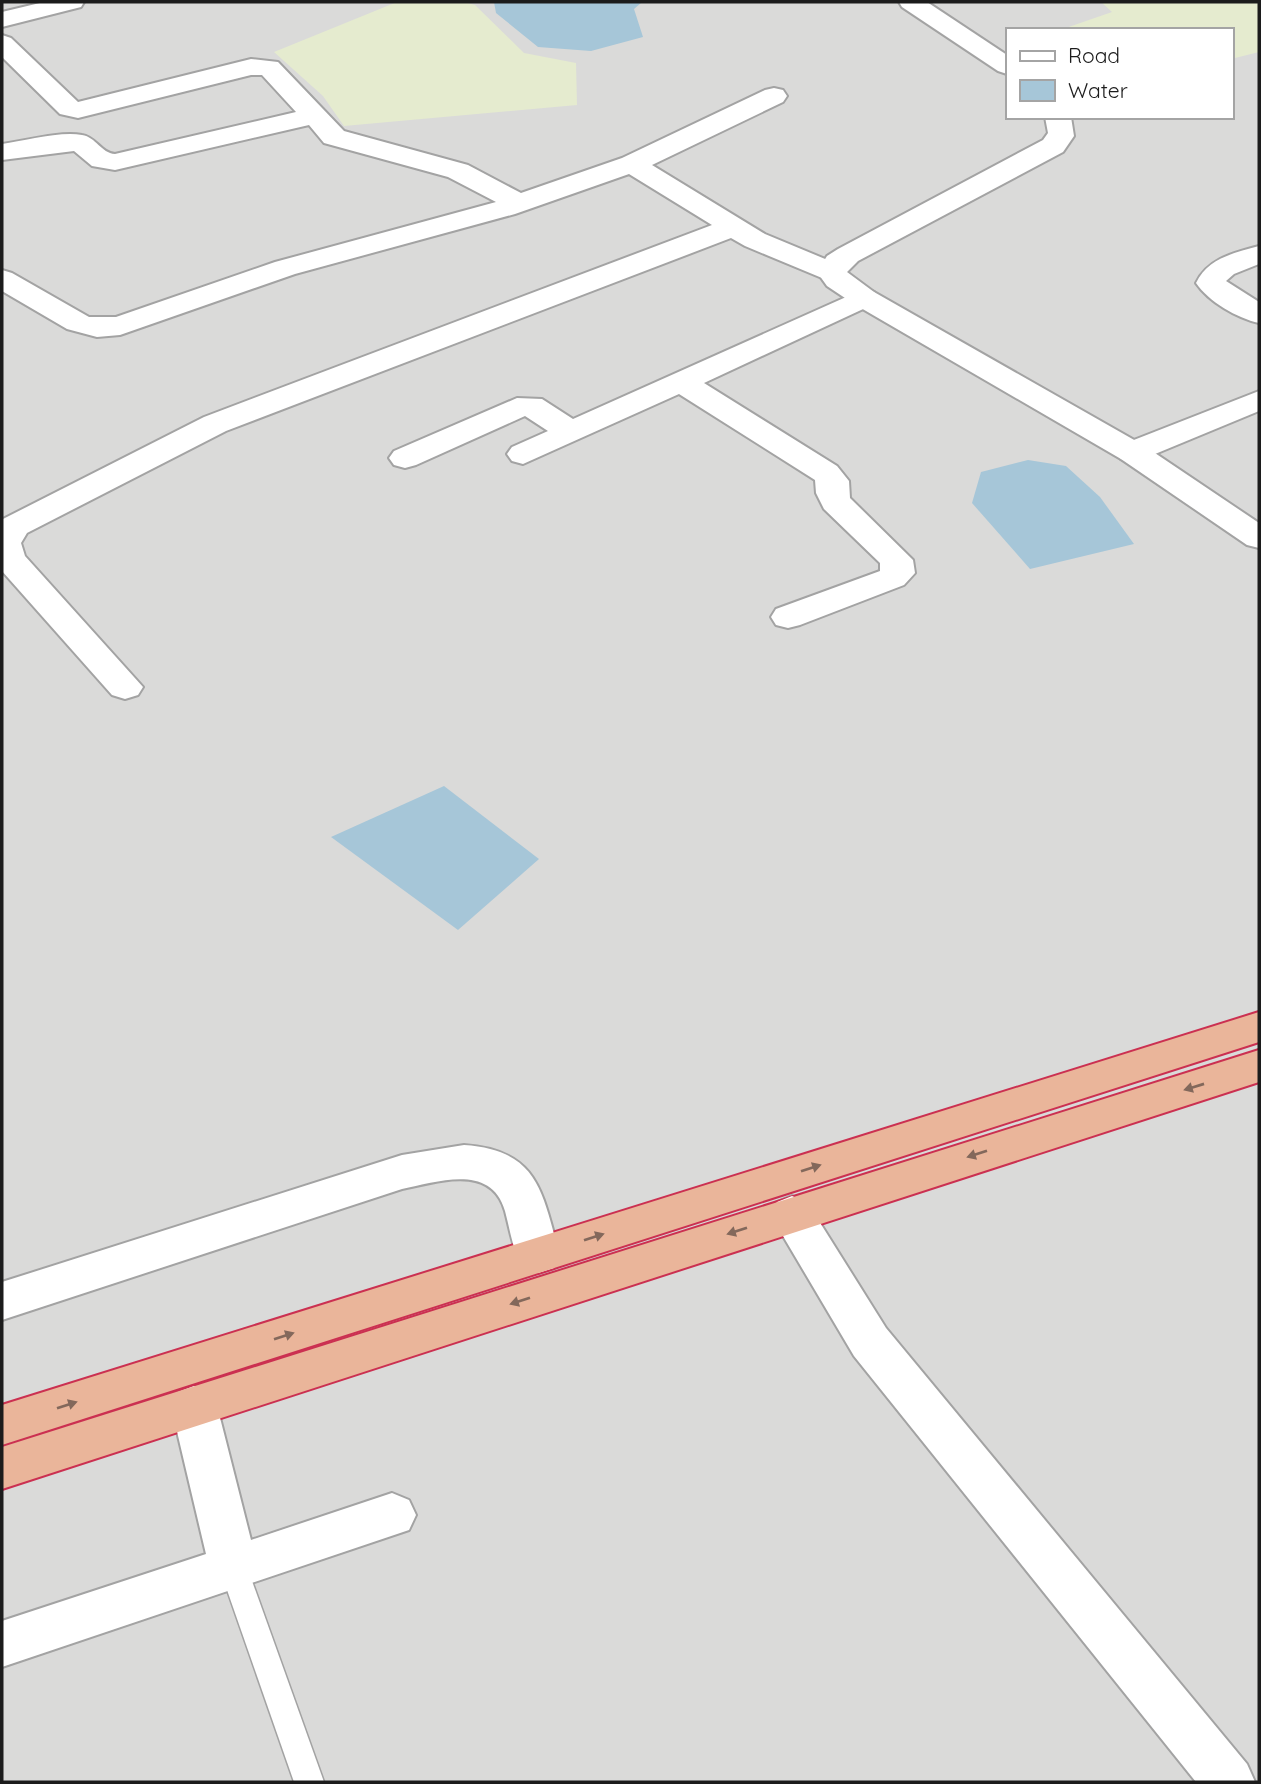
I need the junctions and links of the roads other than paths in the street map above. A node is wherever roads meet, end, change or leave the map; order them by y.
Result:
1 (72, 2) edge
2 (911, 2) edge
3 (2, 20) edge
4 (2, 43) edge
5 (1006, 65) edge
6 (774, 96) dead end
7 (315, 116) junction
8 (1059, 119) edge
9 (2, 152) edge
10 (632, 164) junction
11 (519, 203) junction
12 (733, 227) junction
13 (1259, 255) edge
14 (832, 272) junction
15 (2, 279) edge
16 (864, 298) junction
17 (1259, 314) edge
18 (681, 382) junction
19 (1259, 400) edge
20 (572, 432) junction
21 (1132, 452) junction
22 (523, 454) dead end
23 (405, 458) dead end
24 (1254, 528) edge
25 (788, 617) dead end
26 (125, 687) dead end
27 (1259, 1027) edge
28 (1259, 1066) edge
29 (792, 1214) junction
30 (538, 1255) junction
31 (2, 1301) edge
32 (194, 1406) junction
33 (2, 1425) edge
34 (2, 1468) edge
35 (392, 1515) dead end
36 (233, 1567) junction
37 (2, 1644) edge
38 (309, 1782) edge
39 (1229, 1782) edge

1 - 3 street
2 - 5 street
4 - 7 street
6 - 10 street
7 - 9 street
7 - 11 street
8 - 14 street
10 - 11 street
10 - 12 street
11 - 15 street
12 - 14 street
12 - 26 street
13 - 17 street
14 - 16 street
16 - 18 street
16 - 21 street
18 - 20 street
18 - 25 street
19 - 21 street
20 - 22 street
20 - 23 street
21 - 24 street
30 -> 27 highway
28 -> 29 highway
29 -> 32 highway
29 - 39 street
30 - 31 street
33 -> 30 highway
32 - 34 highway
32 - 36 street
35 - 36 street
36 - 37 street
36 - 38 lane

